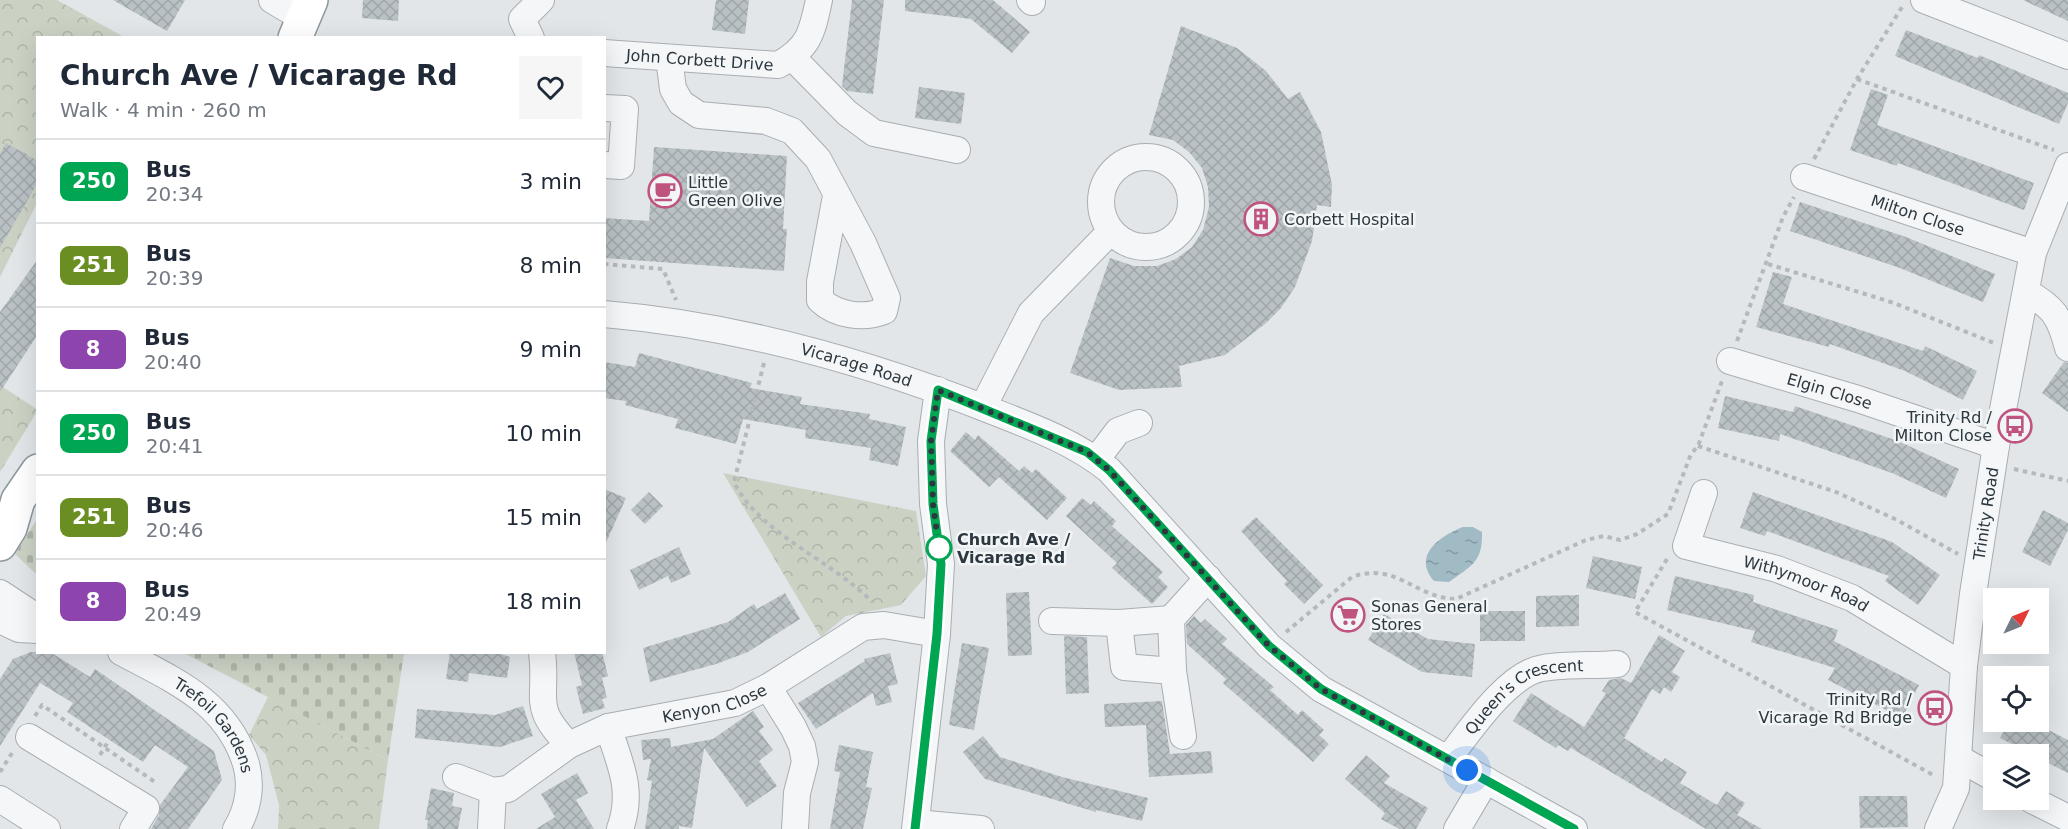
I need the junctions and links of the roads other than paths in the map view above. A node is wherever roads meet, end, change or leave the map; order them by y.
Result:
1 (272, 0) edge
2 (541, 0) edge
3 (819, 0) edge
4 (1924, 0) edge
5 (303, 19) edge
6 (524, 19) edge
7 (606, 53) edge
8 (2068, 56) edge
9 (792, 57) junction
10 (669, 58) junction
11 (606, 108) edge
12 (957, 150) dead end
13 (2062, 159) edge
14 (606, 165) edge
15 (1804, 177) road end
16 (836, 196) dead end
17 (1111, 231) dead end
18 (2033, 253) junction
19 (2026, 292) junction
20 (606, 314) edge
21 (2065, 323) edge
22 (2068, 348) edge
23 (1730, 361) road end
24 (938, 390) junction
25 (983, 407) junction
26 (1139, 423) dead end
27 (1995, 455) junction
28 (1096, 460) junction
29 (36, 473) edge
30 (1704, 493) dead end
31 (9, 506) edge
32 (0, 544) edge
33 (1208, 578) junction
34 (0, 594) edge
35 (1171, 619) junction
36 (1053, 621) dead end
37 (1119, 623) junction
38 (19, 625) edge
39 (937, 634) junction
40 (126, 654) edge
41 (542, 654) edge
42 (1617, 664) dead end
43 (1964, 666) junction
44 (1173, 671) junction
45 (768, 687) junction
46 (608, 727) junction
47 (1183, 736) dead end
48 (29, 737) dead end
49 (569, 746) junction
50 (1448, 759) junction
51 (1960, 759) junction
52 (1983, 772) edge
53 (456, 777) dead end
54 (1486, 780) junction
55 (0, 799) edge
56 (2049, 808) edge
57 (492, 811) edge
58 (2068, 818) edge
59 (915, 826) edge
60 (47, 829) edge
61 (133, 829) edge
62 (236, 829) edge
63 (620, 829) edge
64 (795, 829) edge
65 (981, 829) edge
66 (1457, 829) edge
67 (1574, 829) edge
68 (1938, 829) edge

1 - 5 street
2 - 6 street
3 - 9 street, John Corbett Drive
4 - 8 street
7 - 10 street, John Corbett Drive
9 - 10 street, John Corbett Drive
9 - 12 street, John Corbett Drive
10 - 16 street
11 - 14 street
13 - 18 street, Trinity Road
15 - 18 street, Milton Close
17 - 25 street
18 - 19 street, Trinity Road
19 - 21 street
19 - 27 street, Trinity Road
20 - 24 street, Vicarage Road
21 - 22 street
23 - 27 street, Elgin Close
24 - 25 street, Vicarage Road
24 - 39 street
25 - 28 street, Vicarage Road
26 - 28 street
27 - 43 street, Trinity Road
28 - 33 street, Vicarage Road
29 - 31 highway
30 - 43 street, Withymoor Road
31 - 32 highway
33 - 35 street
33 - 50 street, Vicarage Road
34 - 38 street
35 - 37 street
35 - 44 street
36 - 37 street
37 - 44 street
39 - 45 street, Kenyon Close
39 - 59 street
40 - 62 street, Trefoil Gardens
41 - 49 street
42 - 50 street, Queen's Crescent
43 - 51 street, Trinity Road
44 - 47 street
45 - 46 street, Kenyon Close
45 - 64 street
46 - 49 street, Kenyon Close
46 - 63 street
48 - 61 street
49 - 57 street, Kenyon Close
50 - 54 street, Vicarage Road
51 - 52 street
51 - 68 street, Trinity Road
53 - 57 street, Kenyon Close
54 - 66 street
54 - 67 street, Vicarage Road
55 - 60 street
56 - 58 street
59 - 65 street

